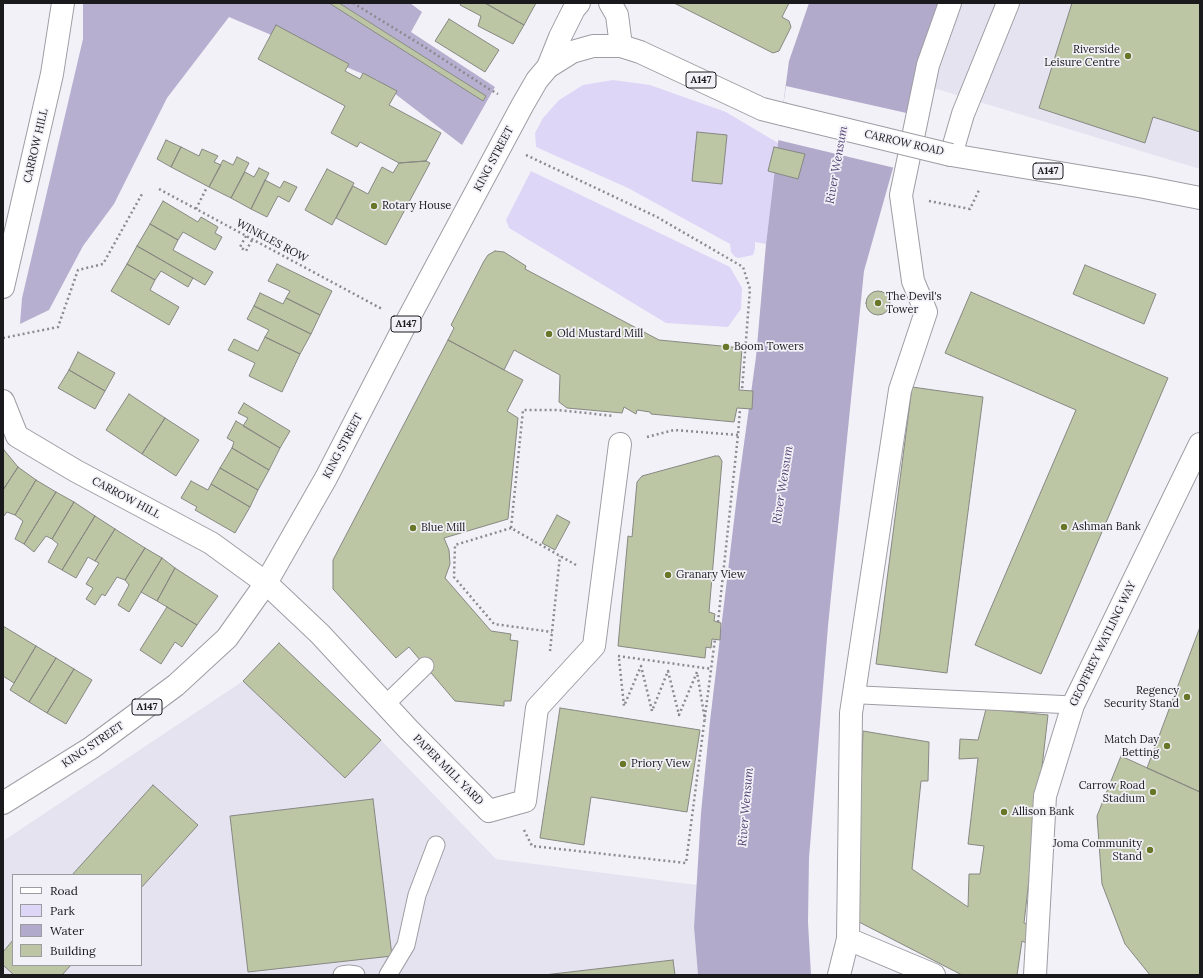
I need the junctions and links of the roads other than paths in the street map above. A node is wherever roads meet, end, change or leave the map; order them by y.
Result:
1 (63, 3) edge
2 (579, 3) edge
3 (610, 3) edge
4 (950, 3) edge
5 (1008, 3) edge
6 (621, 46) junction
7 (548, 67) junction
8 (951, 154) junction
9 (1200, 198) edge
10 (3, 287) edge
11 (3, 400) edge
12 (620, 444) road end
13 (1200, 444) edge
14 (266, 583) junction
15 (425, 666) dead end
16 (854, 692) junction
17 (385, 705) junction
18 (1073, 705) junction
19 (3, 803) edge
20 (436, 845) dead end
21 (848, 939) junction
22 (342, 975) edge
23 (356, 975) edge
24 (388, 975) edge
25 (839, 975) edge
26 (934, 975) edge
27 (1035, 975) edge

1 - 10 street, CARROW HILL
2 - 7 street, KING STREET
3 - 6 street
4 - 16 street
5 - 8 street
6 - 7 street, CARROW ROAD / A147
6 - 8 street, CARROW ROAD / A147, bridge
7 - 14 street, KING STREET / A147
8 - 9 street, CARROW ROAD / A147
11 - 14 street, CARROW HILL
12 - 17 street, PAPER MILL YARD
13 - 18 street, GEOFFREY WATLING WAY
14 - 17 street, PAPER MILL YARD
14 - 19 street, KING STREET / A147
15 - 17 lane
16 - 18 lane
16 - 21 street
18 - 27 street, GEOFFREY WATLING WAY
20 - 24 lane
21 - 25 street
21 - 26 street
22 - 23 lane

